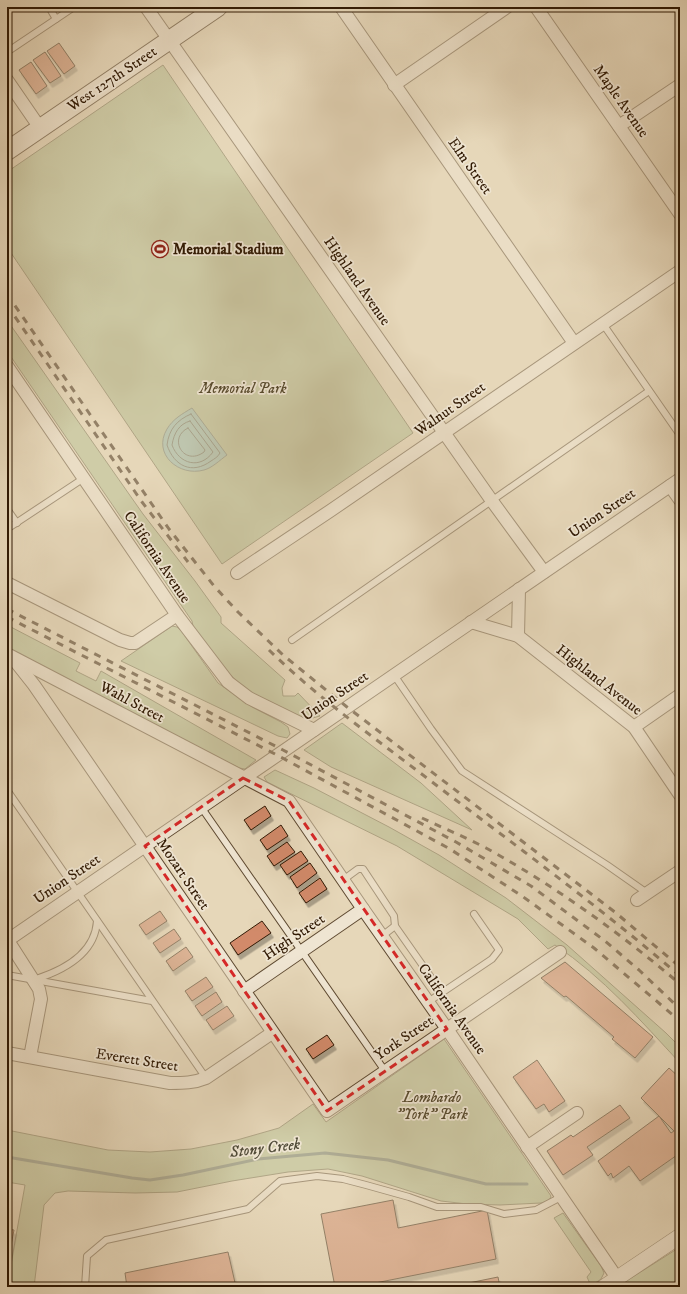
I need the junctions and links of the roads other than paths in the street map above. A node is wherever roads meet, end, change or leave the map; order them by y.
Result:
1 (49, 7) edge
2 (74, 7) edge
3 (146, 7) edge
4 (218, 7) edge
5 (341, 7) edge
6 (508, 7) edge
7 (536, 7) edge
8 (56, 19) junction
9 (169, 40) junction
10 (7, 52) edge
11 (7, 80) edge
12 (394, 85) junction
13 (680, 85) edge
14 (619, 126) junction
15 (40, 128) junction
16 (7, 151) edge
17 (680, 214) edge
18 (680, 271) edge
19 (603, 324) junction
20 (574, 343) junction
21 (7, 366) edge
22 (649, 391) junction
23 (444, 432) junction
24 (680, 435) edge
25 (84, 478) junction
26 (675, 482) edge
27 (680, 500) edge
28 (492, 501) junction
29 (7, 509) edge
30 (16, 523) junction
31 (7, 529) edge
32 (544, 572) junction
33 (238, 573) dead end
34 (7, 583) edge
35 (520, 589) junction
36 (177, 615) junction
37 (472, 622) junction
38 (518, 636) junction
39 (292, 640) dead end
40 (8, 656) edge
41 (394, 675) junction
42 (680, 695) edge
43 (634, 727) junction
44 (314, 730) junction
45 (243, 778) junction
46 (7, 790) edge
47 (680, 795) edge
48 (201, 807) junction
49 (145, 846) junction
50 (680, 871) edge
51 (343, 880) junction
52 (77, 892) junction
53 (642, 896) joint
54 (363, 909) junction
55 (474, 914) dead end
56 (97, 921) junction
57 (395, 926) junction
58 (382, 936) junction
59 (7, 939) edge
60 (302, 951) junction
61 (560, 952) dead end
62 (7, 975) edge
63 (34, 980) junction
64 (244, 991) junction
65 (442, 992) junction
66 (152, 1001) junction
67 (428, 1002) junction
68 (447, 1029) junction
69 (272, 1033) junction
70 (7, 1053) edge
71 (30, 1057) junction
72 (385, 1071) junction
73 (206, 1078) junction
74 (327, 1110) joint
75 (576, 1113) dead end
76 (527, 1146) junction
77 (560, 1197) junction
78 (680, 1236) edge
79 (617, 1278) junction
80 (85, 1287) edge
81 (604, 1287) edge

1 - 8 lane
2 - 8 lane
3 - 9 street, Highland Avenue
4 - 9 main road, West 127th Street
5 - 12 street, Elm Street
6 - 12 street
7 - 14 street, Maple Avenue
8 - 10 lane
9 - 15 main road, West 127th Street
9 - 23 street, Highland Avenue
11 - 15 street
12 - 20 street, Elm Street
13 - 14 street
14 - 17 street, Maple Avenue
15 - 16 main road, West 127th Street
18 - 19 street, Walnut Street
19 - 20 street, Walnut Street
19 - 22 lane
20 - 23 street, Walnut Street
21 - 25 street, California Avenue
22 - 24 lane
22 - 28 lane
23 - 28 street, Highland Avenue
23 - 33 street, Walnut Street
25 - 30 lane
25 - 36 street, California Avenue
26 - 27 street
26 - 32 street, Union Street
28 - 32 street, Highland Avenue
28 - 39 lane
29 - 30 lane
30 - 31 lane
32 - 35 street, Union Street
34 - 36 street
35 - 37 street, Union Street
35 - 38 street
36 - 44 street, California Avenue
37 - 38 street, Highland Avenue
37 - 41 street, Union Street
38 - 43 street, Highland Avenue
40 - 45 street, Wahl Street
40 - 49 street, Mozart Street
41 - 44 street, Union Street
41 - 53 lane
42 - 43 street
43 - 47 street, Highland Avenue
44 - 45 street, Union Street
45 - 48 street, Union Street
45 - 51 street, California Avenue
46 - 52 lane
48 - 49 street, Union Street
48 - 60 lane
49 - 52 street, Union Street
49 - 64 street, Mozart Street
50 - 53 street
51 - 54 street, California Avenue
51 - 57 lane
52 - 56 lane
52 - 59 street, Union Street
54 - 58 street, California Avenue
54 - 60 street, High Street
55 - 65 lane
56 - 63 lane
56 - 66 lane
57 - 58 lane
57 - 65 lane
58 - 67 street, California Avenue
59 - 63 street
60 - 64 street, High Street
60 - 72 lane
61 - 68 street, York Street
62 - 63 lane
63 - 66 lane
63 - 71 street
64 - 69 street, Mozart Street
65 - 67 lane
66 - 73 lane
67 - 68 street, California Avenue
68 - 72 street, York Street
68 - 76 street, California Avenue
69 - 73 street, Everett Street
69 - 74 street, Mozart Street
70 - 71 street, Everett Street
71 - 73 street, Everett Street
72 - 74 street, York Street
75 - 76 street
76 - 77 street, California Avenue
77 - 79 street, California Avenue
77 - 80 lane
78 - 79 street
79 - 81 street

